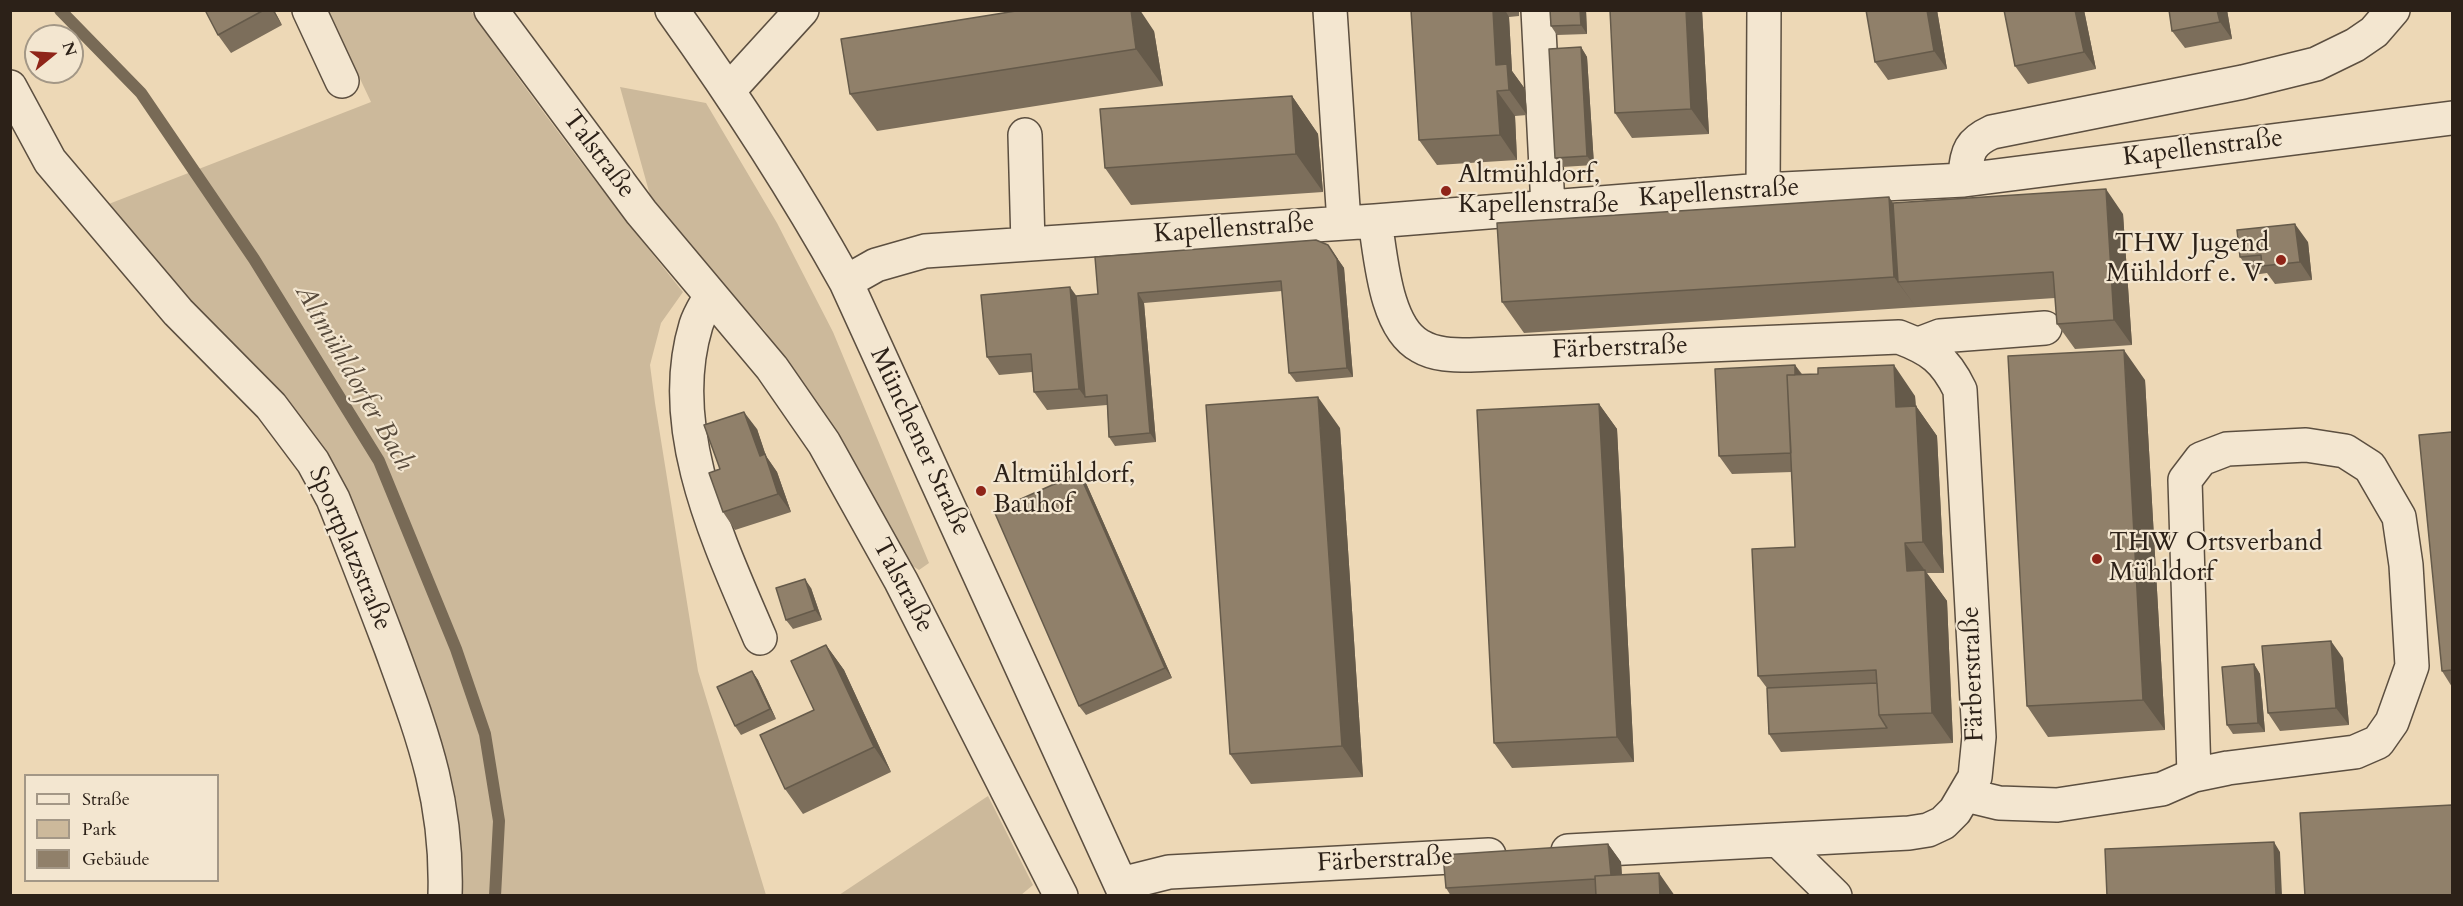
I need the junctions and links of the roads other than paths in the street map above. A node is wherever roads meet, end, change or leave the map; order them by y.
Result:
1 (309, 10) edge
2 (491, 10) edge
3 (672, 10) edge
4 (802, 10) edge
5 (1330, 10) edge
6 (1538, 10) edge
7 (1764, 10) edge
8 (2393, 10) edge
9 (342, 81) dead end
10 (10, 87) edge
11 (729, 90) junction
12 (2452, 118) edge
13 (1024, 135) dead end
14 (1964, 180) junction
15 (1763, 190) junction
16 (1548, 207) junction
17 (1359, 222) junction
18 (1028, 244) junction
19 (846, 282) junction
20 (710, 297) junction
21 (2045, 328) dead end
22 (1919, 344) junction
23 (760, 639) dead end
24 (2194, 775) junction
25 (1966, 795) junction
26 (1778, 840) junction
27 (1124, 890) edge
28 (445, 896) edge
29 (1061, 896) edge
30 (1834, 896) edge

1 - 9 street
2 - 20 street, Talstraße
3 - 11 street, Münchener Straße
4 - 11 street
5 - 17 street, Färberstraße
6 - 16 street
7 - 15 street
8 - 14 street
10 - 28 street, Sportplatzstraße
11 - 19 street, Münchener Straße
12 - 14 street, Kapellenstraße
13 - 18 street
14 - 15 street, Kapellenstraße
15 - 16 street, Kapellenstraße
16 - 17 street, Kapellenstraße
17 - 18 street, Kapellenstraße
17 - 22 street, Färberstraße
18 - 19 street, Kapellenstraße
19 - 27 street, Münchener Straße
20 - 23 street
20 - 29 street, Talstraße
21 - 22 street
22 - 25 street, Färberstraße
24 - 24 street
24 - 25 street
25 - 26 street, Färberstraße
26 - 27 street, Färberstraße
26 - 30 street

